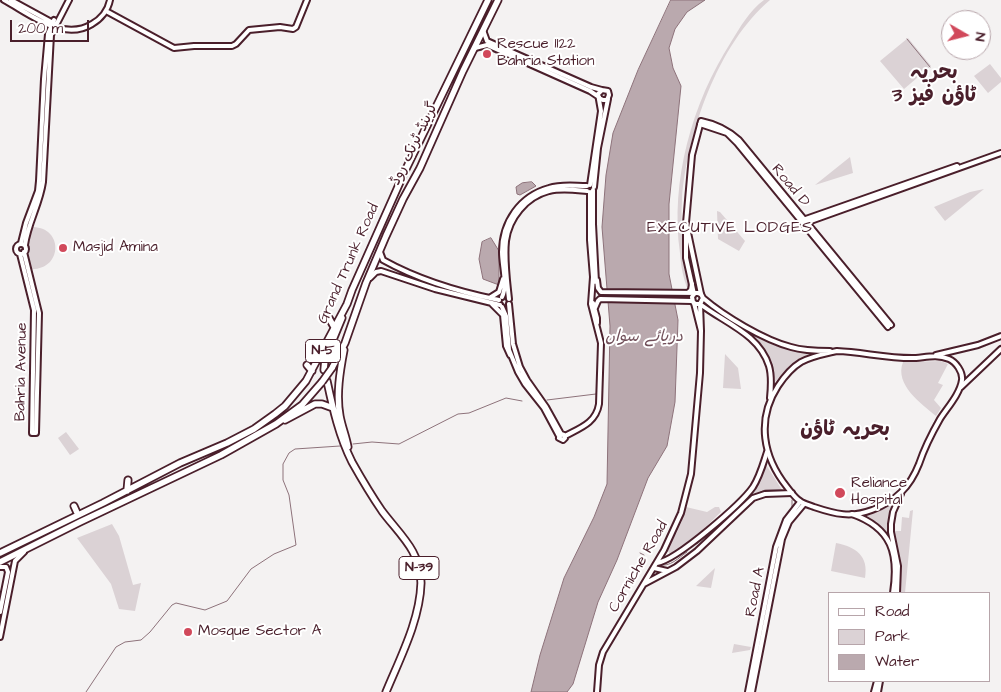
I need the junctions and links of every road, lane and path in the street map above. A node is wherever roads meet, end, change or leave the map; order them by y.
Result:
1 (4, 0) edge
2 (11, 0) edge
3 (68, 0) edge
4 (110, 0) edge
5 (307, 0) edge
6 (488, 0) edge
7 (498, 0) edge
8 (106, 11) junction
9 (54, 25) junction
10 (483, 30) junction
11 (474, 48) junction
12 (602, 90) junction
13 (609, 96) junction
14 (599, 97) junction
15 (437, 106) junction
16 (445, 112) junction
17 (1001, 153) edge
18 (590, 188) junction
19 (394, 196) junction
20 (403, 199) junction
21 (803, 222) junction
22 (686, 223) junction
23 (23, 244) junction
24 (380, 252) junction
25 (22, 253) junction
26 (504, 276) junction
27 (597, 280) junction
28 (366, 283) junction
29 (692, 284) junction
30 (686, 293) junction
31 (694, 294) junction
32 (702, 296) junction
33 (488, 298) junction
34 (509, 301) junction
35 (501, 302) junction
36 (693, 302) junction
37 (490, 303) junction
38 (347, 304) junction
39 (700, 304) junction
40 (595, 309) junction
41 (339, 317) junction
42 (597, 323) junction
43 (890, 326) dead end
44 (334, 327) junction
45 (701, 331) junction
46 (1001, 336) edge
47 (345, 343) junction
48 (1001, 349) edge
49 (837, 351) junction
50 (936, 355) junction
51 (512, 357) junction
52 (307, 365) dead end
53 (324, 370) dead end
54 (312, 371) junction
55 (325, 382) junction
56 (959, 388) junction
57 (770, 398) junction
58 (333, 408) junction
59 (255, 419) dead end
60 (276, 424) junction
61 (254, 429) junction
62 (562, 435) junction
63 (227, 443) junction
64 (229, 450) junction
65 (767, 452) junction
66 (351, 459) junction
67 (147, 481) junction
68 (138, 485) junction
69 (127, 490) junction
70 (147, 490) junction
71 (792, 493) junction
72 (900, 494) junction
73 (802, 503) junction
74 (74, 506) dead end
75 (852, 514) junction
76 (78, 515) junction
77 (50, 537) junction
78 (664, 550) junction
79 (0, 553) edge
80 (671, 557) junction
81 (0, 562) edge
82 (657, 563) junction
83 (0, 566) edge
84 (654, 568) junction
85 (667, 571) junction
86 (642, 585) junction
87 (9, 590) junction
88 (4, 592) junction
89 (895, 592) edge
90 (895, 592) edge
91 (0, 612) edge
92 (0, 637) edge
93 (386, 692) edge
94 (597, 692) edge
95 (750, 692) edge

1 - 9 street
2 - 9 street
3 - 9 street
4 - 8 street
5 - 8 street
6 - 15 highway, Grand Trunk Road / N-5
7 - 10 highway, گرینڈ ٹرنک روڈ / N-5
8 - 9 street
9 - 23 street
9 - 23 street
10 - 11 highway, گرینڈ ٹرنک روڈ / N-5
10 - 12 street
11 - 14 street
11 - 16 highway, گرینڈ ٹرنک روڈ / N-5
12 - 13 street
12 - 14 street
13 - 14 street
13 - 18 street
14 - 18 street
15 - 16 highway
15 - 19 highway, Grand Trunk Road / N-5
16 - 20 highway, گرینڈ ٹرنک روڈ / N-5
17 - 21 street
18 - 26 street
18 - 27 street
18 - 34 street
18 - 42 street
19 - 20 highway
19 - 38 highway, Grand Trunk Road / N-5
20 - 24 highway, گرینڈ ٹرنک روڈ / N-5
21 - 22 street, Road D
21 - 43 street, Road D
22 - 29 street
22 - 32 street
23 - 25 street
23 - 25 street
24 - 28 highway, گرینڈ ٹرنک روڈ / N-5
24 - 33 street
25 - 25 street, Bahria Avenue
26 - 33 street
26 - 35 street
27 - 30 street
27 - 40 street
28 - 37 street
28 - 47 highway, گرینڈ ٹرنک روڈ / N-5
29 - 30 street
29 - 31 street
30 - 31 street
31 - 32 street
31 - 36 street
32 - 39 street
32 - 49 street
33 - 35 street
34 - 35 street
34 - 35 street
34 - 62 street
35 - 37 street
35 - 51 street
36 - 39 street
36 - 40 street
36 - 45 street
37 - 51 street
38 - 41 highway, Grand Trunk Road / N-5
38 - 53 highway
39 - 45 street
39 - 57 street
40 - 42 street
41 - 44 highway, Grand Trunk Road / N-5
41 - 44 highway
42 - 62 street
44 - 54 highway, Grand Trunk Road / N-5
45 - 78 street, Corniche Road
46 - 50 street
47 - 55 highway, گرینڈ ٹرنک روڈ / N-5, bridge
47 - 66 highway, N-39
48 - 56 street
49 - 50 street
49 - 57 street
50 - 56 street
51 - 62 street
52 - 54 highway
54 - 61 highway, Grand Trunk Road / N-5
55 - 58 highway, N-39
55 - 60 highway, N-5
56 - 72 street
57 - 65 street
58 - 60 highway
58 - 66 highway, N-39
59 - 61 highway
60 - 64 highway, N-5
61 - 63 highway, Grand Trunk Road / N-5
63 - 64 highway
63 - 67 highway, Grand Trunk Road / N-5
64 - 70 highway, N-5
65 - 71 street
65 - 80 street
66 - 93 highway, N-39
67 - 68 highway, Grand Trunk Road / N-5
67 - 70 highway
68 - 69 highway, Grand Trunk Road / N-5
68 - 69 highway
69 - 76 highway, Grand Trunk Road / N-5
70 - 77 highway, N-5
71 - 73 street
71 - 85 street
72 - 75 street
72 - 89 street
73 - 75 street
73 - 95 street, Road A
74 - 76 highway
75 - 90 street
76 - 79 highway, Grand Trunk Road / N-5
77 - 81 highway, N-5
77 - 87 street
78 - 80 street
78 - 82 street, Corniche Road
80 - 82 street
82 - 84 street, Corniche Road
83 - 88 street
84 - 85 street
84 - 86 street, Corniche Road
85 - 86 street
86 - 94 street, Corniche Road
87 - 88 street
87 - 92 street
88 - 91 street

